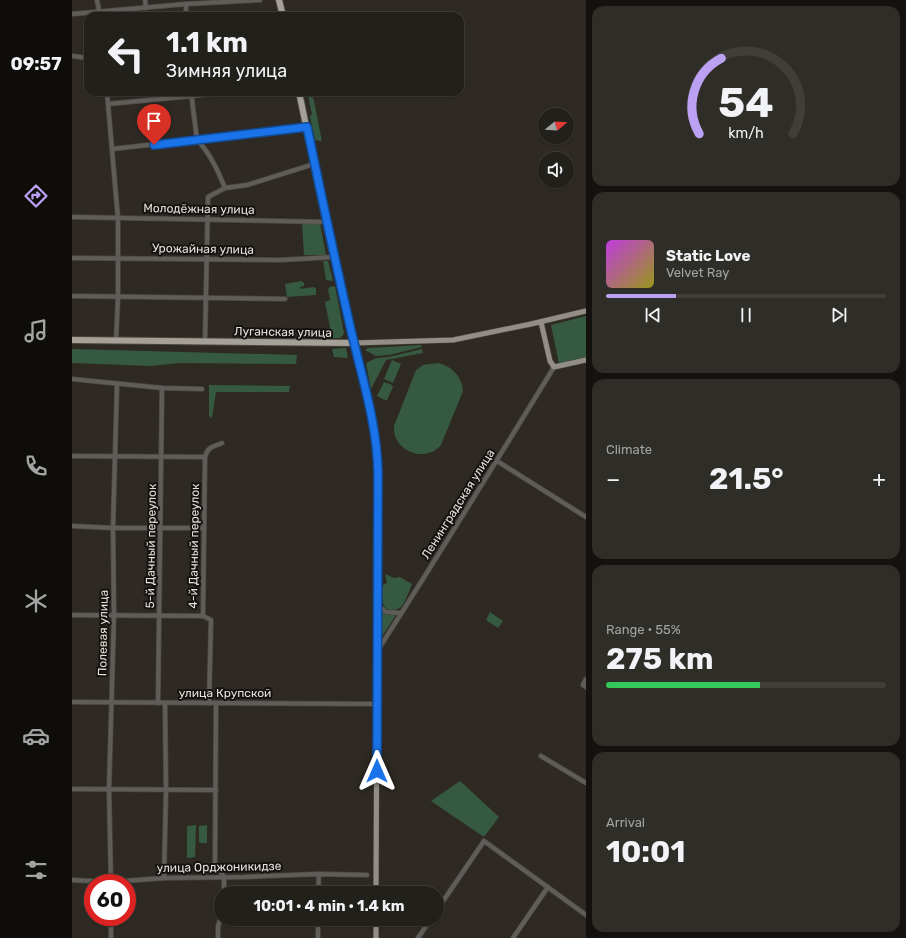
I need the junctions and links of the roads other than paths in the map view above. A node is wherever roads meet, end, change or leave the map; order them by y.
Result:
1 (97, 0) edge
2 (145, 0) edge
3 (260, 0) edge
4 (279, 0) edge
5 (186, 4) junction
6 (146, 8) junction
7 (99, 12) edge
8 (115, 12) edge
9 (186, 12) edge
10 (282, 12) edge
11 (72, 14) edge
12 (84, 14) edge
13 (72, 56) edge
14 (84, 58) edge
15 (107, 96) edge
16 (175, 96) edge
17 (192, 96) edge
18 (300, 96) edge
19 (108, 104) junction
20 (307, 127) junction
21 (198, 140) junction
22 (112, 149) junction
23 (314, 164) junction
24 (225, 188) junction
25 (72, 217) edge
26 (118, 219) junction
27 (206, 219) junction
28 (326, 222) junction
29 (334, 257) junction
30 (72, 258) edge
31 (117, 258) junction
32 (206, 259) junction
33 (72, 296) edge
34 (118, 297) junction
35 (206, 298) junction
36 (284, 299) dead end
37 (586, 311) edge
38 (542, 322) junction
39 (72, 340) edge
40 (116, 341) junction
41 (205, 341) junction
42 (354, 343) junction
43 (586, 360) edge
44 (554, 367) junction
45 (72, 379) edge
46 (117, 384) junction
47 (162, 388) junction
48 (202, 389) dead end
49 (222, 443) dead end
50 (115, 455) junction
51 (72, 456) edge
52 (162, 457) junction
53 (205, 457) junction
54 (497, 462) junction
55 (586, 517) edge
56 (72, 526) edge
57 (113, 528) junction
58 (160, 528) junction
59 (204, 528) junction
60 (377, 606) junction
61 (401, 612) junction
62 (72, 614) edge
63 (114, 615) junction
64 (160, 616) junction
65 (203, 616) junction
66 (378, 650) junction
67 (586, 679) edge
68 (584, 686) edge
69 (72, 702) edge
70 (111, 703) junction
71 (158, 703) junction
72 (165, 703) junction
73 (209, 703) junction
74 (216, 703) junction
75 (377, 704) junction
76 (541, 756) dead end
77 (586, 783) edge
78 (72, 789) edge
79 (109, 790) junction
80 (166, 790) junction
81 (216, 790) junction
82 (112, 874) edge
83 (319, 874) junction
84 (367, 875) dead end
85 (224, 876) junction
86 (164, 878) junction
87 (72, 880) edge
88 (136, 880) edge
89 (84, 881) edge
90 (224, 886) edge
91 (318, 886) edge
92 (376, 886) edge
93 (548, 888) junction
94 (444, 900) edge
95 (586, 915) edge
96 (111, 926) edge
97 (218, 926) edge
98 (318, 926) edge
99 (376, 926) edge
100 (426, 926) edge
101 (111, 938) edge
102 (218, 938) edge
103 (318, 938) edge
104 (376, 938) edge
105 (418, 938) edge
106 (513, 938) edge

1 - 7 street
2 - 6 street
3 - 5 street
4 - 10 highway
5 - 6 street
5 - 9 street
6 - 8 street
11 - 12 street
13 - 14 street
15 - 19 street
16 - 19 street
17 - 21 street
18 - 20 highway
19 - 22 street
20 - 21 street
20 - 23 highway
21 - 22 street
21 - 24 street
22 - 26 street
23 - 24 street
23 - 28 highway
24 - 27 street
25 - 26 street, Молодёжная улица
26 - 27 street, Молодёжная улица
26 - 31 street
27 - 28 street, Молодёжная улица
27 - 32 street
28 - 29 highway
29 - 32 street, Урожайная улица
29 - 42 highway
30 - 31 street, Урожайная улица
31 - 32 street, Урожайная улица
31 - 34 street
32 - 35 street
33 - 34 street
34 - 35 street
34 - 40 street
35 - 36 street
35 - 41 street
37 - 38 main road, Луганская улица
38 - 42 main road, Луганская улица
38 - 44 main road
39 - 40 highway, Луганская улица
40 - 41 highway, Луганская улица
41 - 42 highway, Луганская улица
42 - 60 main road
43 - 44 main road
44 - 54 street, Ленинградская улица
45 - 46 street
46 - 47 street
46 - 50 street, Полевая улица
47 - 48 street
47 - 52 street, 5-й Дачный переулок
49 - 53 street
50 - 51 street
50 - 52 street
50 - 57 street, Полевая улица
52 - 53 street
52 - 58 street, 5-й Дачный переулок
53 - 59 street, 4-й Дачный переулок
54 - 55 street
54 - 61 street, Ленинградская улица
56 - 57 street
57 - 58 street
57 - 63 street, Полевая улица
58 - 59 street
58 - 64 street, 5-й Дачный переулок
59 - 65 street, 4-й Дачный переулок
60 - 61 street
60 - 66 main road
61 - 66 street, Ленинградская улица
62 - 63 street
63 - 64 street
63 - 70 street, Полевая улица
64 - 65 street
64 - 71 street, 5-й Дачный переулок
65 - 73 street, 4-й Дачный переулок
66 - 75 main road
67 - 68 street
69 - 70 street, улица Крупской
70 - 71 street, улица Крупской
70 - 79 street, Полевая улица
71 - 72 street, улица Крупской
72 - 73 street, улица Крупской
72 - 80 street
73 - 74 street, улица Крупской
74 - 75 street, улица Крупской
74 - 81 street
75 - 92 main road
76 - 77 street
78 - 79 street
79 - 80 street
79 - 82 street, Полевая улица
80 - 81 street
80 - 86 street
81 - 85 street
83 - 84 street, улица Орджоникидзе
83 - 85 street, улица Орджоникидзе
83 - 91 street
85 - 86 street, улица Орджоникидзе
85 - 90 street
86 - 88 street, улица Орджоникидзе
87 - 89 street, улица Орджоникидзе
93 - 94 street
93 - 95 street
93 - 106 street
96 - 101 street
97 - 102 street
98 - 103 street
99 - 104 main road
100 - 105 street

